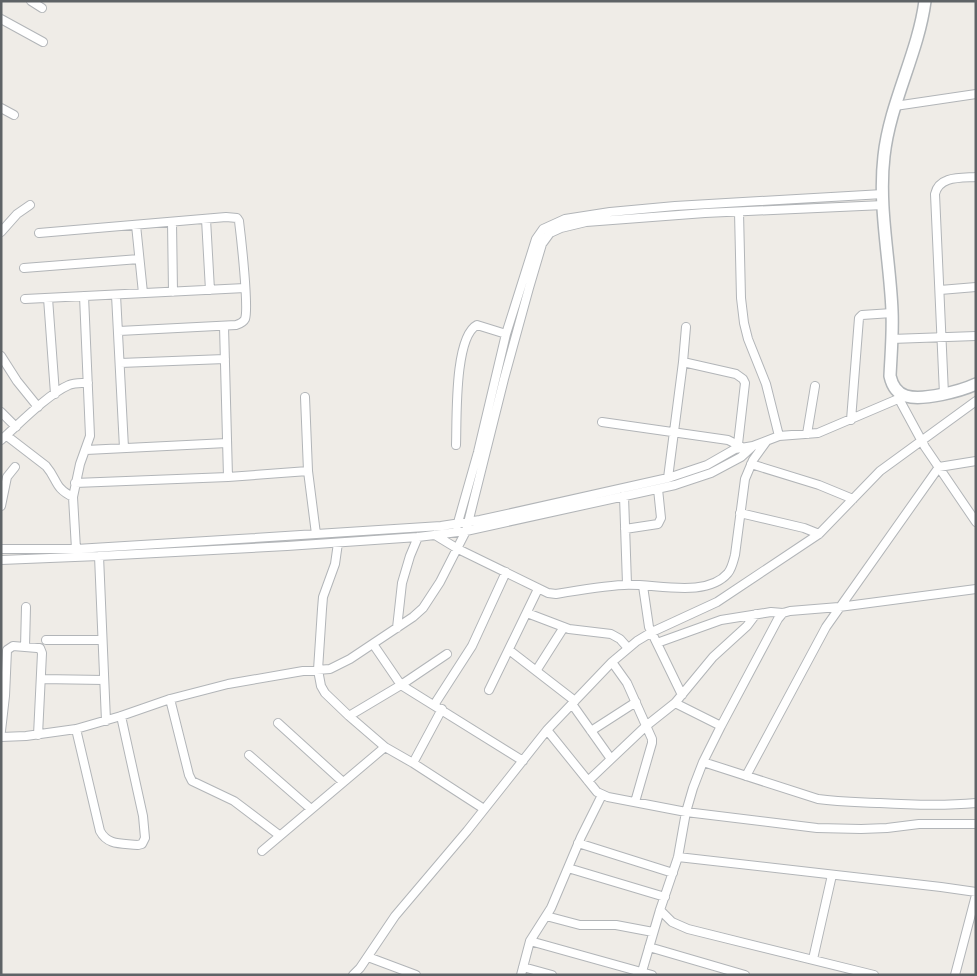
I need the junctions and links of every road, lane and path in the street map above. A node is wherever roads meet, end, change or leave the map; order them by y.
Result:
1 (31, 1) edge
2 (925, 1) edge
3 (42, 8) dead end
4 (1, 19) edge
5 (43, 42) dead end
6 (976, 94) edge
7 (895, 106) junction
8 (1, 108) edge
9 (14, 115) dead end
10 (976, 177) edge
11 (883, 200) junction
12 (30, 205) dead end
13 (739, 212) junction
14 (206, 219) junction
15 (172, 222) junction
16 (136, 225) junction
17 (1, 232) edge
18 (40, 233) dead end
19 (139, 259) junction
20 (24, 268) dead end
21 (976, 287) edge
22 (245, 288) junction
23 (210, 290) junction
24 (940, 290) junction
25 (173, 292) junction
26 (142, 293) junction
27 (116, 295) junction
28 (84, 296) junction
29 (48, 298) junction
30 (25, 300) dead end
31 (892, 313) junction
32 (224, 326) junction
33 (686, 328) dead end
34 (118, 331) junction
35 (506, 334) junction
36 (976, 336) edge
37 (943, 337) junction
38 (891, 339) junction
39 (1, 356) edge
40 (225, 359) junction
41 (683, 362) junction
42 (120, 363) junction
43 (88, 383) junction
44 (976, 384) edge
45 (815, 386) dead end
46 (55, 394) junction
47 (944, 394) junction
48 (305, 397) dead end
49 (902, 397) junction
50 (976, 401) edge
51 (38, 407) junction
52 (1, 412) edge
53 (851, 420) junction
54 (602, 422) dead end
55 (16, 427) junction
56 (674, 432) junction
57 (807, 434) junction
58 (779, 436) junction
59 (4, 438) edge
60 (921, 440) junction
61 (766, 442) junction
62 (227, 443) junction
63 (456, 445) dead end
64 (741, 446) junction
65 (753, 446) junction
66 (124, 448) junction
67 (86, 450) junction
68 (976, 461) edge
69 (751, 464) junction
70 (15, 467) dead end
71 (939, 468) junction
72 (308, 471) junction
73 (4, 476) edge
74 (228, 477) junction
75 (668, 478) junction
76 (75, 484) junction
77 (658, 489) junction
78 (624, 496) junction
79 (73, 497) junction
80 (853, 499) junction
81 (1, 506) edge
82 (740, 513) junction
83 (469, 522) junction
84 (976, 522) edge
85 (457, 524) junction
86 (625, 529) junction
87 (466, 531) junction
88 (456, 533) junction
89 (316, 534) junction
90 (819, 534) junction
91 (435, 535) junction
92 (418, 537) junction
93 (338, 543) junction
94 (1, 549) edge
95 (76, 549) junction
96 (458, 549) junction
97 (99, 556) junction
98 (1, 560) edge
99 (506, 572) junction
100 (627, 584) junction
101 (642, 586) junction
102 (538, 589) junction
103 (976, 589) edge
104 (26, 607) dead end
105 (839, 607) junction
106 (527, 613) junction
107 (783, 613) junction
108 (756, 614) junction
109 (564, 627) junction
110 (397, 628) junction
111 (652, 632) junction
112 (46, 640) dead end
113 (102, 640) junction
114 (657, 643) junction
115 (373, 644) junction
116 (25, 647) junction
117 (628, 648) junction
118 (509, 650) junction
119 (447, 654) dead end
120 (612, 662) junction
121 (318, 670) junction
122 (536, 671) junction
123 (41, 679) junction
124 (104, 680) junction
125 (401, 685) junction
126 (489, 690) dead end
127 (682, 695) junction
128 (170, 699) junction
129 (636, 702) junction
130 (573, 703) junction
131 (675, 703) junction
132 (438, 707) junction
133 (121, 716) junction
134 (349, 716) junction
135 (106, 721) junction
136 (278, 723) dead end
137 (646, 726) junction
138 (721, 726) junction
139 (76, 729) junction
140 (547, 730) junction
141 (1, 731) edge
142 (591, 731) junction
143 (38, 735) junction
144 (1, 737) edge
145 (385, 747) junction
146 (249, 756) dead end
147 (611, 759) junction
148 (523, 761) junction
149 (703, 762) junction
150 (413, 763) junction
151 (746, 776) junction
152 (588, 781) junction
153 (343, 782) junction
154 (602, 795) junction
155 (635, 802) junction
156 (976, 803) edge
157 (311, 809) junction
158 (484, 809) junction
159 (686, 812) junction
160 (976, 824) edge
161 (279, 835) junction
162 (578, 843) junction
163 (262, 851) dead end
164 (678, 857) junction
165 (568, 868) junction
166 (673, 873) junction
167 (832, 875) junction
168 (976, 894) edge
169 (665, 897) junction
170 (660, 910) junction
171 (546, 916) junction
172 (653, 932) junction
173 (530, 941) junction
174 (649, 946) junction
175 (368, 957) junction
176 (813, 959) junction
177 (360, 968) junction
178 (522, 971) edge
179 (642, 973) edge
180 (863, 974) edge
181 (353, 975) edge
182 (367, 975) edge
183 (416, 975) edge
184 (552, 975) edge
185 (652, 975) edge
186 (745, 975) edge
187 (874, 975) edge
188 (955, 975) edge

1 - 3 street
2 - 7 street
4 - 5 street
6 - 7 street
7 - 11 street
8 - 9 street
10 - 24 street
11 - 13 street
11 - 31 street
11 - 35 street
12 - 17 street
13 - 58 street
13 - 83 street
14 - 15 street
14 - 22 street
14 - 23 street
15 - 16 street
15 - 25 street
16 - 18 street
16 - 19 street
19 - 20 street
19 - 26 street
21 - 24 street
22 - 23 street
22 - 32 street
23 - 25 street
24 - 37 street
25 - 26 street
26 - 27 street
27 - 28 street
27 - 34 street
28 - 29 street
28 - 43 street
29 - 30 street
29 - 46 street
31 - 38 street
31 - 53 street
32 - 34 street
32 - 40 street
33 - 41 street
34 - 42 street
35 - 63 street
35 - 85 street
36 - 37 street
37 - 38 street
37 - 47 street
38 - 49 street
39 - 51 street
40 - 42 street
40 - 62 street
41 - 56 street
41 - 64 street
42 - 66 street
43 - 46 street
43 - 67 street
44 - 47 street
45 - 57 street
46 - 51 street
47 - 49 street
48 - 72 street
49 - 53 street
49 - 60 street
50 - 60 street
51 - 55 street
52 - 55 street
53 - 57 street
54 - 56 street
55 - 59 street
56 - 64 street
56 - 75 street
57 - 58 street
58 - 61 street
59 - 79 street
60 - 71 street
60 - 80 street
61 - 65 street
61 - 69 street
62 - 66 street
62 - 74 street
64 - 65 street
64 - 75 street
65 - 77 street
66 - 67 street
67 - 76 street
68 - 71 street
69 - 80 street
69 - 82 street
70 - 73 street
71 - 84 street
71 - 105 street
72 - 74 street
72 - 89 street
73 - 81 street
74 - 76 street
75 - 83 street
76 - 79 street
77 - 78 street
77 - 86 street
78 - 86 street
78 - 87 street
79 - 95 street
80 - 90 street
82 - 90 street
82 - 101 street
83 - 85 street
83 - 87 street
85 - 88 street
85 - 89 street
86 - 100 street
87 - 88 street
87 - 96 street
88 - 91 street
89 - 95 street
90 - 111 street
91 - 92 street
91 - 96 street
92 - 93 street
92 - 110 street
93 - 97 street
93 - 121 street
94 - 95 street
96 - 99 street
96 - 110 street
97 - 98 street
97 - 113 street
99 - 102 street
99 - 132 street
100 - 101 street
100 - 102 street
101 - 111 street
102 - 106 street
103 - 105 street
104 - 116 street
105 - 107 street
105 - 151 street
106 - 109 street
106 - 118 street
107 - 108 street
107 - 138 street
108 - 114 street
108 - 127 street
109 - 117 street
109 - 122 street
110 - 115 street
111 - 114 street
111 - 117 street
112 - 113 street
113 - 124 street
114 - 127 street
115 - 121 street
115 - 125 street
116 - 123 street
116 - 141 street
117 - 120 street
118 - 122 street
118 - 126 street
119 - 125 street
120 - 129 street
120 - 130 street
121 - 128 street
121 - 134 street
122 - 130 street
123 - 124 street
123 - 143 street
124 - 135 street
125 - 132 street
125 - 134 street
127 - 131 street
128 - 133 street
128 - 161 street
129 - 137 street
129 - 142 street
130 - 140 street
130 - 142 street
131 - 137 street
131 - 138 street
132 - 148 street
132 - 150 street
133 - 135 street
133 - 139 street
134 - 145 street
135 - 139 street
136 - 153 street
137 - 147 street
137 - 155 street
138 - 149 street
139 - 143 street
140 - 148 street
140 - 152 street
142 - 147 street
143 - 144 street
145 - 150 street
145 - 153 street
146 - 157 street
147 - 152 street
148 - 158 street
149 - 151 street
149 - 159 street
150 - 158 street
151 - 156 street
152 - 154 street
153 - 157 street
154 - 155 street
154 - 162 street
155 - 159 street
157 - 161 street
158 - 175 street
159 - 160 street
159 - 164 street
161 - 163 street
162 - 165 street
162 - 166 street
164 - 166 street
164 - 167 street
165 - 169 street
165 - 171 street
166 - 169 street
167 - 168 street
167 - 176 street
168 - 188 street
169 - 170 street
170 - 172 street
170 - 176 street
171 - 172 street
171 - 173 street
172 - 174 street
173 - 178 street
173 - 179 street
174 - 179 street
174 - 186 street
175 - 177 street
175 - 183 street
176 - 180 street
177 - 181 street
177 - 182 street
178 - 184 street
179 - 185 street
180 - 187 street

